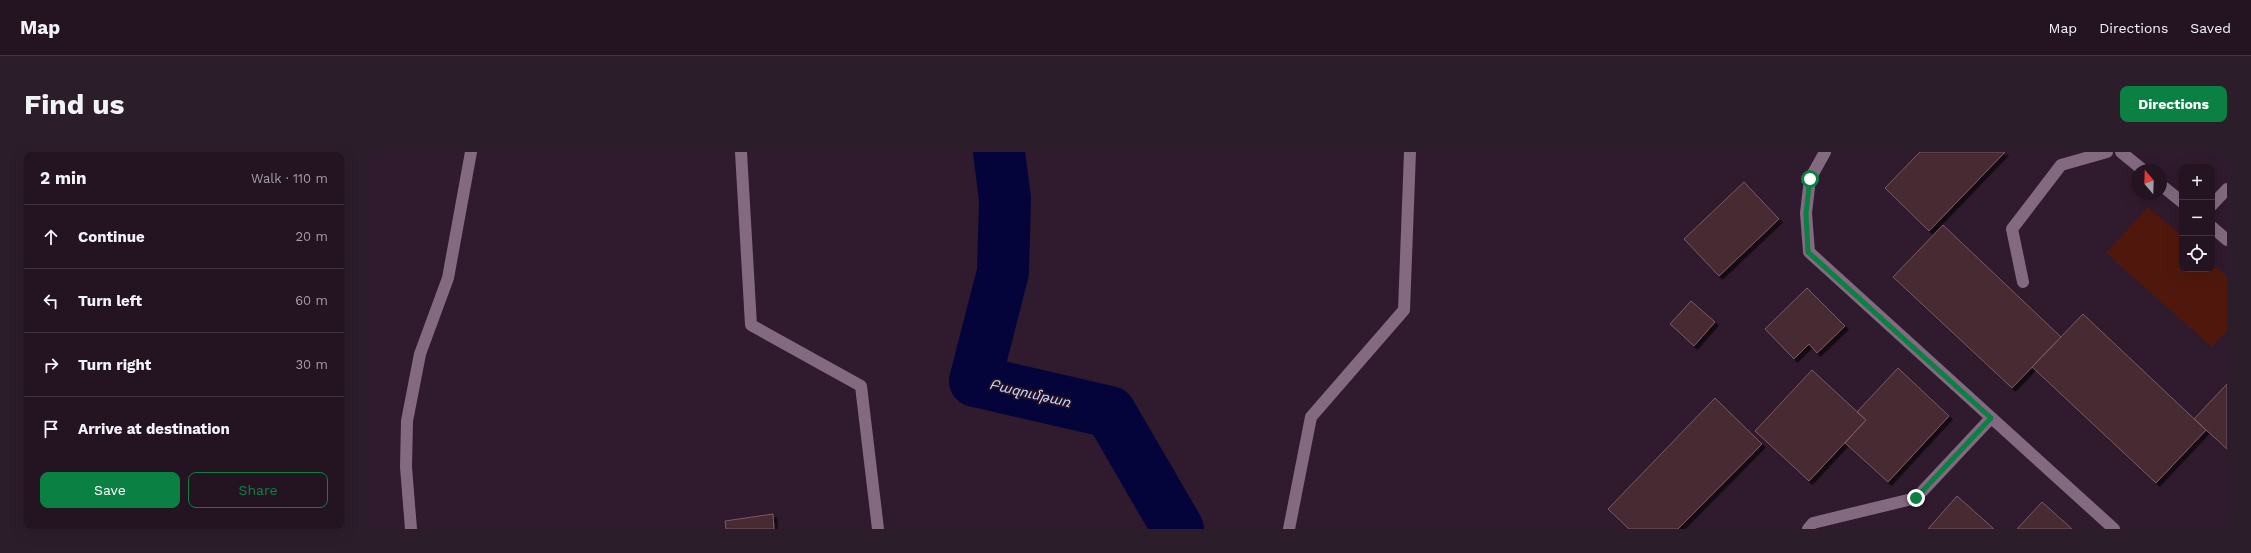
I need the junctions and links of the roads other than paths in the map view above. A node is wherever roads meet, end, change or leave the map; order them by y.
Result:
1 (471, 152) edge
2 (741, 152) edge
3 (1410, 152) edge
4 (1824, 152) edge
5 (2107, 152) edge
6 (2121, 152) edge
7 (2135, 164) edge
8 (2227, 188) edge
9 (2167, 190) edge
10 (2180, 200) edge
11 (2215, 202) edge
12 (2215, 230) edge
13 (2227, 240) edge
14 (2023, 282) dead end
15 (1991, 418) junction
16 (411, 529) edge
17 (878, 529) edge
18 (1289, 529) edge
19 (1808, 529) edge
20 (2114, 529) edge

1 - 16 street
2 - 17 street
3 - 18 street
4 - 15 street
5 - 14 street
6 - 7 street
8 - 11 street
9 - 10 street
12 - 13 street
15 - 19 street
15 - 20 street

